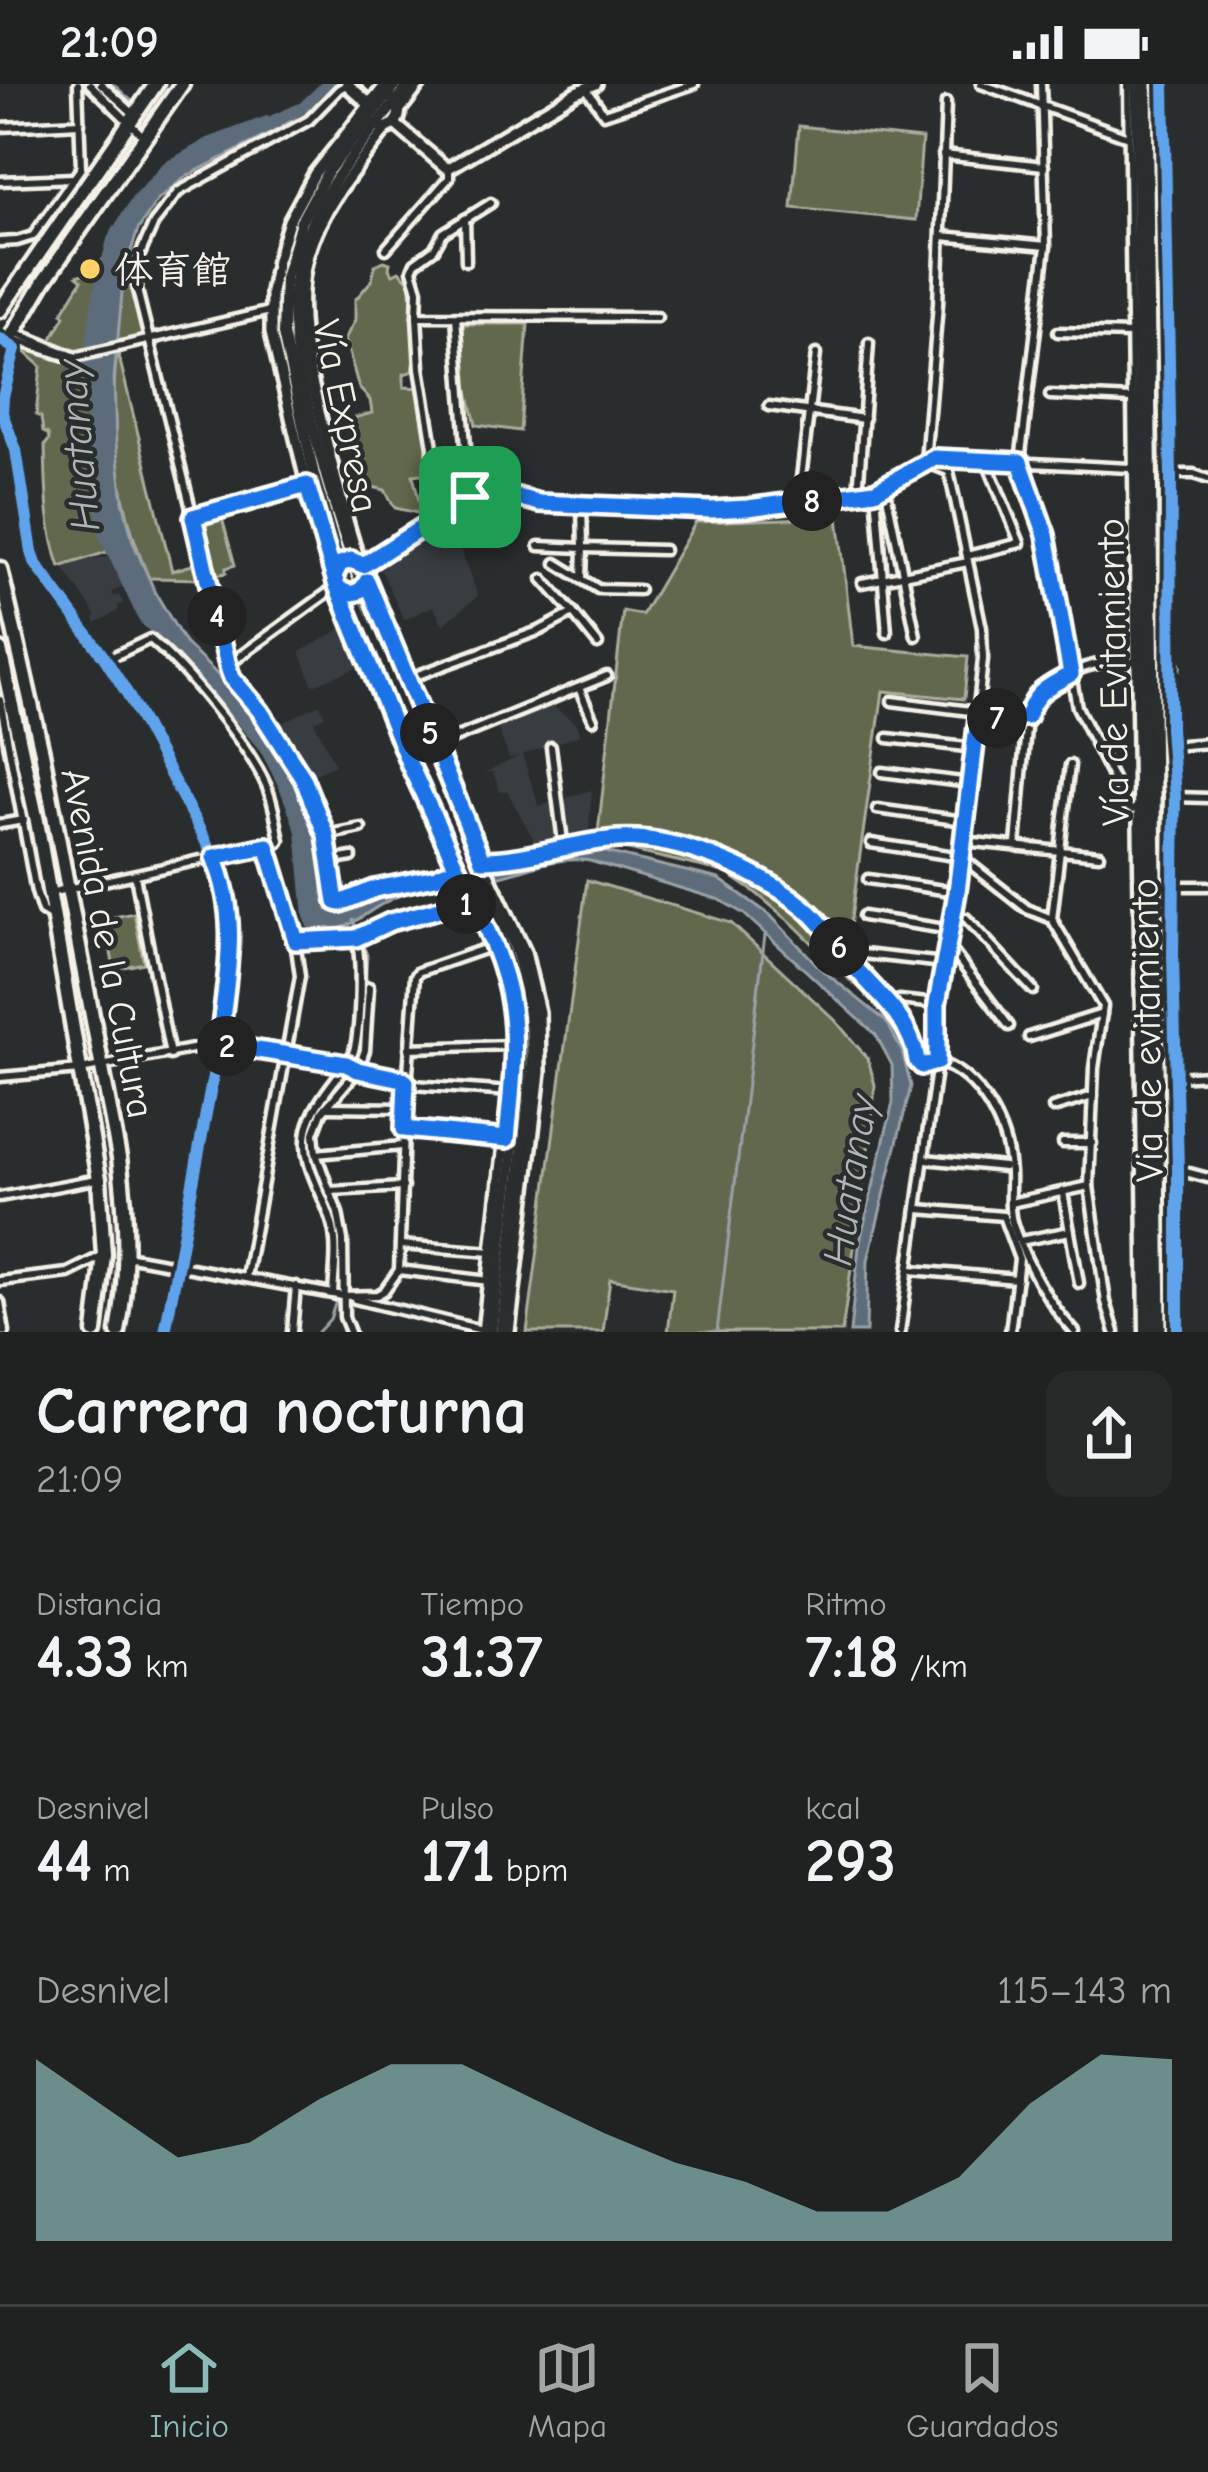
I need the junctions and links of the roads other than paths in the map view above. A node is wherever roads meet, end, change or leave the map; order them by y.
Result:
1 (78, 84) edge
2 (90, 84) edge
3 (101, 84) edge
4 (156, 84) edge
5 (182, 84) edge
6 (348, 84) edge
7 (397, 84) edge
8 (410, 84) edge
9 (420, 84) edge
10 (694, 84) edge
11 (981, 84) edge
12 (1041, 84) edge
13 (1137, 84) edge
14 (1164, 84) edge
15 (591, 86) edge
16 (946, 103) dead end
17 (1042, 106) junction
18 (383, 109) edge
19 (132, 119) junction
20 (80, 123) junction
21 (0, 127) edge
22 (144, 137) junction
23 (1128, 137) junction
24 (943, 155) junction
25 (1044, 166) junction
26 (449, 168) junction
27 (74, 178) junction
28 (0, 181) edge
29 (491, 203) dead end
30 (465, 219) junction
31 (940, 236) junction
32 (0, 242) edge
33 (1046, 246) junction
34 (386, 249) dead end
35 (466, 261) dead end
36 (2, 304) edge
37 (270, 311) junction
38 (23, 314) junction
39 (417, 316) junction
40 (456, 317) junction
41 (656, 317) dead end
42 (1058, 332) dead end
43 (1131, 334) junction
44 (8, 338) edge
45 (148, 342) junction
46 (869, 343) dead end
47 (816, 354) dead end
48 (0, 367) edge
49 (1050, 395) dead end
50 (1132, 399) junction
51 (769, 406) dead end
52 (809, 411) junction
53 (864, 419) junction
54 (946, 458) junction
55 (986, 460) junction
56 (926, 462) junction
57 (1020, 462) junction
58 (1128, 467) junction
59 (433, 470) dead end
60 (947, 471) junction
61 (1171, 474) junction
62 (1208, 479) edge
63 (307, 485) junction
64 (885, 486) junction
65 (875, 491) junction
66 (858, 494) junction
67 (470, 497) junction
68 (799, 503) junction
69 (582, 505) junction
70 (193, 517) junction
71 (1137, 518) junction
72 (539, 547) dead end
73 (583, 548) junction
74 (664, 550) dead end
75 (968, 559) junction
76 (556, 562) dead end
77 (0, 568) edge
78 (905, 576) junction
79 (350, 577) junction
80 (543, 579) dead end
81 (582, 580) junction
82 (883, 580) junction
83 (862, 583) dead end
84 (639, 590) dead end
85 (573, 614) junction
86 (887, 633) dead end
87 (916, 636) dead end
88 (598, 644) dead end
89 (0, 650) edge
90 (106, 659) junction
91 (1135, 662) junction
92 (228, 665) junction
93 (1171, 667) junction
94 (1071, 674) junction
95 (1154, 674) junction
96 (607, 676) dead end
97 (407, 679) junction
98 (579, 688) junction
99 (0, 700) edge
100 (892, 701) dead end
101 (978, 715) junction
102 (1027, 717) junction
103 (593, 720) dead end
104 (888, 738) dead end
105 (1208, 743) edge
106 (435, 746) junction
107 (1171, 746) junction
108 (551, 747) dead end
109 (975, 748) junction
110 (42, 752) junction
111 (23, 754) junction
112 (1070, 765) dead end
113 (883, 772) dead end
114 (970, 783) junction
115 (1175, 797) junction
116 (1208, 798) edge
117 (1137, 807) junction
118 (877, 809) dead end
119 (23, 820) junction
120 (964, 821) junction
121 (0, 824) edge
122 (361, 828) dead end
123 (326, 835) junction
124 (964, 841) junction
125 (871, 843) dead end
126 (267, 846) junction
127 (1016, 846) junction
128 (564, 850) junction
129 (1058, 850) junction
130 (1099, 855) dead end
131 (352, 856) dead end
132 (214, 857) junction
133 (961, 857) junction
134 (329, 861) junction
135 (470, 864) junction
136 (135, 875) junction
137 (868, 879) dead end
138 (1172, 886) junction
139 (1208, 886) edge
140 (68, 889) junction
141 (957, 892) junction
142 (49, 893) junction
143 (484, 900) junction
144 (863, 916) dead end
145 (52, 917) junction
146 (953, 918) junction
147 (1052, 919) junction
148 (951, 930) junction
149 (356, 938) junction
150 (296, 941) junction
151 (494, 946) junction
152 (949, 947) junction
153 (862, 954) dead end
154 (944, 963) junction
155 (369, 987) dead end
156 (1034, 990) dead end
157 (899, 1000) dead end
158 (937, 1004) junction
159 (1102, 1014) junction
160 (1009, 1025) dead end
161 (1029, 1037) dead end
162 (219, 1044) junction
163 (513, 1045) junction
164 (409, 1048) junction
165 (285, 1053) junction
166 (170, 1054) junction
167 (937, 1062) junction
168 (103, 1066) junction
169 (352, 1067) junction
170 (80, 1070) junction
171 (527, 1072) junction
172 (1208, 1076) edge
173 (0, 1077) edge
174 (1174, 1077) junction
175 (406, 1082) junction
176 (511, 1092) junction
177 (1094, 1096) junction
178 (326, 1107) junction
179 (405, 1108) junction
180 (1053, 1108) dead end
181 (404, 1129) junction
182 (507, 1139) junction
183 (1063, 1143) dead end
184 (1092, 1143) junction
185 (404, 1146) junction
186 (316, 1154) junction
187 (925, 1160) junction
188 (1004, 1167) dead end
189 (1178, 1169) junction
190 (1208, 1178) edge
191 (99, 1179) junction
192 (1089, 1186) junction
193 (403, 1187) junction
194 (329, 1190) junction
195 (1064, 1192) junction
196 (0, 1197) edge
197 (1010, 1203) junction
198 (919, 1209) junction
199 (1072, 1231) junction
200 (1020, 1241) junction
201 (400, 1245) junction
202 (493, 1252) junction
203 (104, 1255) junction
204 (126, 1256) junction
205 (178, 1266) junction
206 (399, 1270) junction
207 (911, 1270) junction
208 (246, 1276) junction
209 (1017, 1280) junction
210 (489, 1281) junction
211 (0, 1282) edge
212 (1079, 1283) dead end
213 (296, 1286) junction
214 (339, 1295) junction
215 (0, 1302) edge
216 (3, 1330) edge
217 (95, 1332) edge
218 (118, 1332) edge
219 (165, 1332) edge
220 (292, 1332) edge
221 (350, 1332) edge
222 (486, 1332) edge
223 (505, 1332) edge
224 (901, 1332) edge
225 (1010, 1332) edge
226 (1075, 1332) edge
227 (1115, 1332) edge
228 (1147, 1332) edge
229 (1161, 1332) edge
230 (1178, 1332) edge

1 - 20 street
2 - 19 street
3 - 19 street
4 - 19 highway
5 - 22 highway
6 - 18 main road
6 - 45 street
7 - 18 main road, Vía Expresa
8 - 18 main road, Vía Expresa
9 - 18 main road, Vía Expresa
10 - 15 street
11 - 17 street
12 - 17 street
13 - 23 street, Via de evitamiento
13 - 71 highway, Vía de Evitamiento
13 - 95 highway, Vía de Evitamiento
14 - 61 street, Via de evitamiento
15 - 26 main road
16 - 24 street
17 - 23 street
17 - 25 street
18 - 26 main road
18 - 37 main road, Vía Expresa
18 - 79 main road, Vía Expresa
19 - 22 street
19 - 36 highway
20 - 21 street
20 - 27 street
22 - 38 highway
23 - 43 street, Via de evitamiento
24 - 25 street
24 - 31 street
25 - 33 street
26 - 34 street
27 - 28 street
27 - 32 street
29 - 30 street
30 - 35 street
30 - 39 street
31 - 33 street
31 - 56 street
33 - 57 street
36 - 38 street
37 - 45 street
37 - 63 main road, Vía Expresa
38 - 44 highway
39 - 40 street
39 - 59 street
40 - 41 street
40 - 67 street
42 - 43 street
43 - 50 street, Via de evitamiento
44 - 45 street
44 - 48 highway
44 - 90 street
45 - 70 street
46 - 53 street
47 - 52 street
49 - 50 street
50 - 58 street, Via de evitamiento
51 - 52 street
52 - 53 street
52 - 68 street
53 - 66 street
54 - 55 street
54 - 56 street
54 - 60 street
55 - 57 street
55 - 75 street
56 - 60 street
56 - 64 street
57 - 58 street
57 - 94 street
58 - 71 street, Via de evitamiento
60 - 75 street
61 - 62 street
61 - 93 street, Via de evitamiento
63 - 70 street
63 - 79 main road, Vía Expresa
64 - 65 street
64 - 78 street
65 - 66 street
65 - 82 street
66 - 68 street
67 - 69 street
67 - 79 street
68 - 69 street
69 - 73 street
70 - 92 street
71 - 91 street, Via de evitamiento
71 - 228 highway, Vía de Evitamiento
72 - 73 street
73 - 74 street
73 - 81 street
75 - 78 street
75 - 101 street
76 - 81 street
77 - 110 highway, Avenida de la Cultura
78 - 82 street
78 - 87 street
79 - 92 street
79 - 97 main road, Vía Expresa
79 - 135 main road, Vía Expresa
79 - 135 main road, Vía Expresa
80 - 85 street
81 - 84 street
82 - 83 street
82 - 86 street
85 - 88 street
85 - 97 street
89 - 111 highway, Avenida de la Cultura
90 - 126 street
90 - 132 street
91 - 94 street
91 - 117 street, Via de evitamiento
92 - 123 street
93 - 95 highway
93 - 107 street, Via de evitamiento
94 - 102 street
94 - 117 street
95 - 229 highway, Vía de Evitamiento
96 - 98 street
97 - 106 main road, Vía Expresa
98 - 103 street
98 - 106 street
99 - 119 street
100 - 101 street
101 - 102 street
101 - 109 street
102 - 127 street
104 - 109 street
105 - 107 street
106 - 135 main road, Vía Expresa
107 - 115 street, Via de evitamiento
108 - 128 street
109 - 114 street
110 - 111 highway
110 - 140 highway, Avenida de la Cultura
111 - 142 highway, Avenida de la Cultura
112 - 129 street
113 - 114 street
114 - 120 street
115 - 116 street
115 - 138 street, Via de evitamiento
117 - 228 street, Via de evitamiento
118 - 120 street
119 - 121 street
119 - 145 street
120 - 124 street
122 - 123 street
123 - 134 street
124 - 127 street
124 - 133 street
125 - 133 street
126 - 132 street
126 - 150 street
127 - 129 street
128 - 135 street
128 - 167 street
129 - 130 street
129 - 147 street
131 - 134 street
132 - 136 street
132 - 162 street
133 - 141 street
133 - 147 street
134 - 135 street
135 - 143 main road, Vía Expresa
136 - 140 street
136 - 166 street
137 - 141 street
138 - 139 street
138 - 174 street, Via de evitamiento
140 - 142 street
140 - 168 highway, Avenida de la Cultura
141 - 146 street
142 - 145 highway, Avenida de la Cultura
143 - 149 street
143 - 151 main road, Vía Expresa
143 - 171 main road, Vía Expresa
143 - 223 main road, Vía Expresa
144 - 148 street
145 - 170 highway, Avenida de la Cultura
146 - 148 street
146 - 156 street
147 - 159 street
148 - 152 street
149 - 150 street
149 - 169 street
150 - 165 street
151 - 163 main road, Vía Expresa
151 - 164 street
152 - 154 street
152 - 160 street
153 - 154 street
154 - 158 street
155 - 169 street
157 - 158 street
158 - 167 street
159 - 161 street
159 - 177 street
162 - 165 street
162 - 166 street
162 - 205 street
163 - 164 street
163 - 176 main road, Vía Expresa
164 - 175 street
165 - 169 street
165 - 208 street
166 - 168 street
167 - 187 street
167 - 197 street
168 - 170 street
168 - 204 highway, Avenida de la Cultura
169 - 175 street
169 - 178 street
169 - 214 street
170 - 173 street
170 - 191 highway, Avenida de la Cultura
171 - 222 main road, Vía Expresa
171 - 223 main road, Vía Expresa
172 - 174 street
174 - 189 street, Via de evitamiento
175 - 176 street
175 - 179 street
176 - 182 main road, Vía Expresa
177 - 180 street
177 - 184 street
178 - 179 street
178 - 186 street
179 - 181 street
181 - 182 street
181 - 185 street
182 - 202 main road, Vía Expresa
183 - 184 street
184 - 192 street
185 - 186 street
185 - 193 street
186 - 194 street
187 - 188 street
187 - 198 street
189 - 190 street
189 - 230 street, Via de evitamiento
191 - 196 street
191 - 203 highway, Avenida de la Cultura
192 - 195 street
192 - 227 street
193 - 194 street
193 - 201 street
194 - 214 street
195 - 197 street
195 - 199 street
197 - 200 street
198 - 207 street
198 - 209 street
199 - 200 street
199 - 212 street
200 - 226 street
201 - 202 street
201 - 206 street
202 - 210 main road, Vía Expresa
203 - 211 street
203 - 217 highway, Avenida de la Cultura
204 - 205 street
204 - 218 highway, Avenida de la Cultura
205 - 208 street
205 - 219 street
206 - 210 street
206 - 214 street
207 - 209 street
207 - 224 street
208 - 213 street
209 - 225 street
210 - 222 main road, Vía Expresa
213 - 214 street
213 - 220 street
214 - 221 street
214 - 222 street
215 - 216 street

